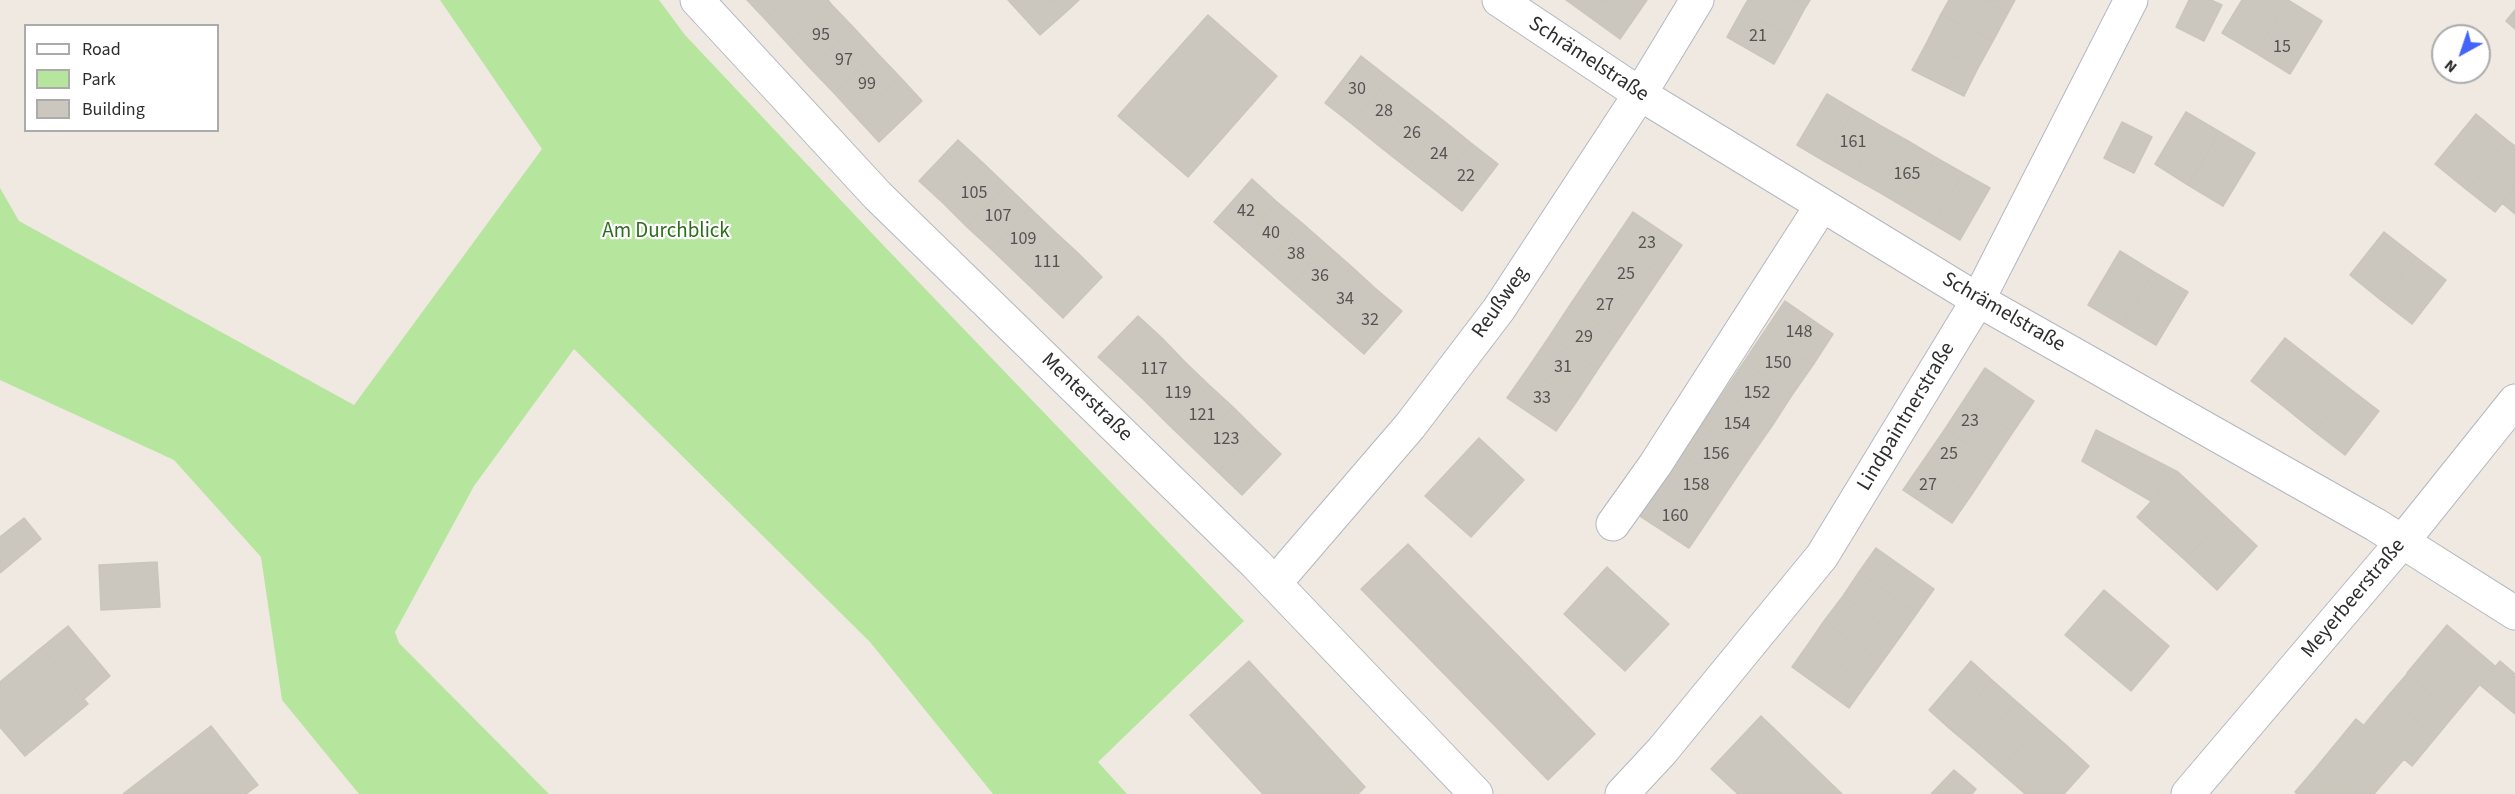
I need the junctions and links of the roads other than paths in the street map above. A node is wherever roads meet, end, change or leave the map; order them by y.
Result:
1 (697, 0) edge
2 (1499, 0) edge
3 (1696, 0) edge
4 (2131, 0) edge
5 (1640, 94) junction
6 (1822, 205) junction
7 (1978, 300) junction
8 (2515, 401) edge
9 (1613, 524) dead end
10 (2402, 542) junction
11 (1275, 583) junction
12 (2515, 613) edge
13 (1476, 794) edge
14 (1622, 794) edge
15 (2188, 794) edge

1 - 11 street, Menterstraße
2 - 5 street, Schrämelstraße
3 - 5 street, Reußweg
4 - 7 street, Lindpaintnerstraße
5 - 6 street, Schrämelstraße
5 - 11 street, Reußweg
6 - 7 street, Schrämelstraße
6 - 9 street
7 - 10 street, Schrämelstraße
7 - 14 street, Lindpaintnerstraße
8 - 10 street, Meyerbeerstraße
10 - 12 street, Schrämelstraße
10 - 15 street, Meyerbeerstraße
11 - 13 street, Menterstraße

